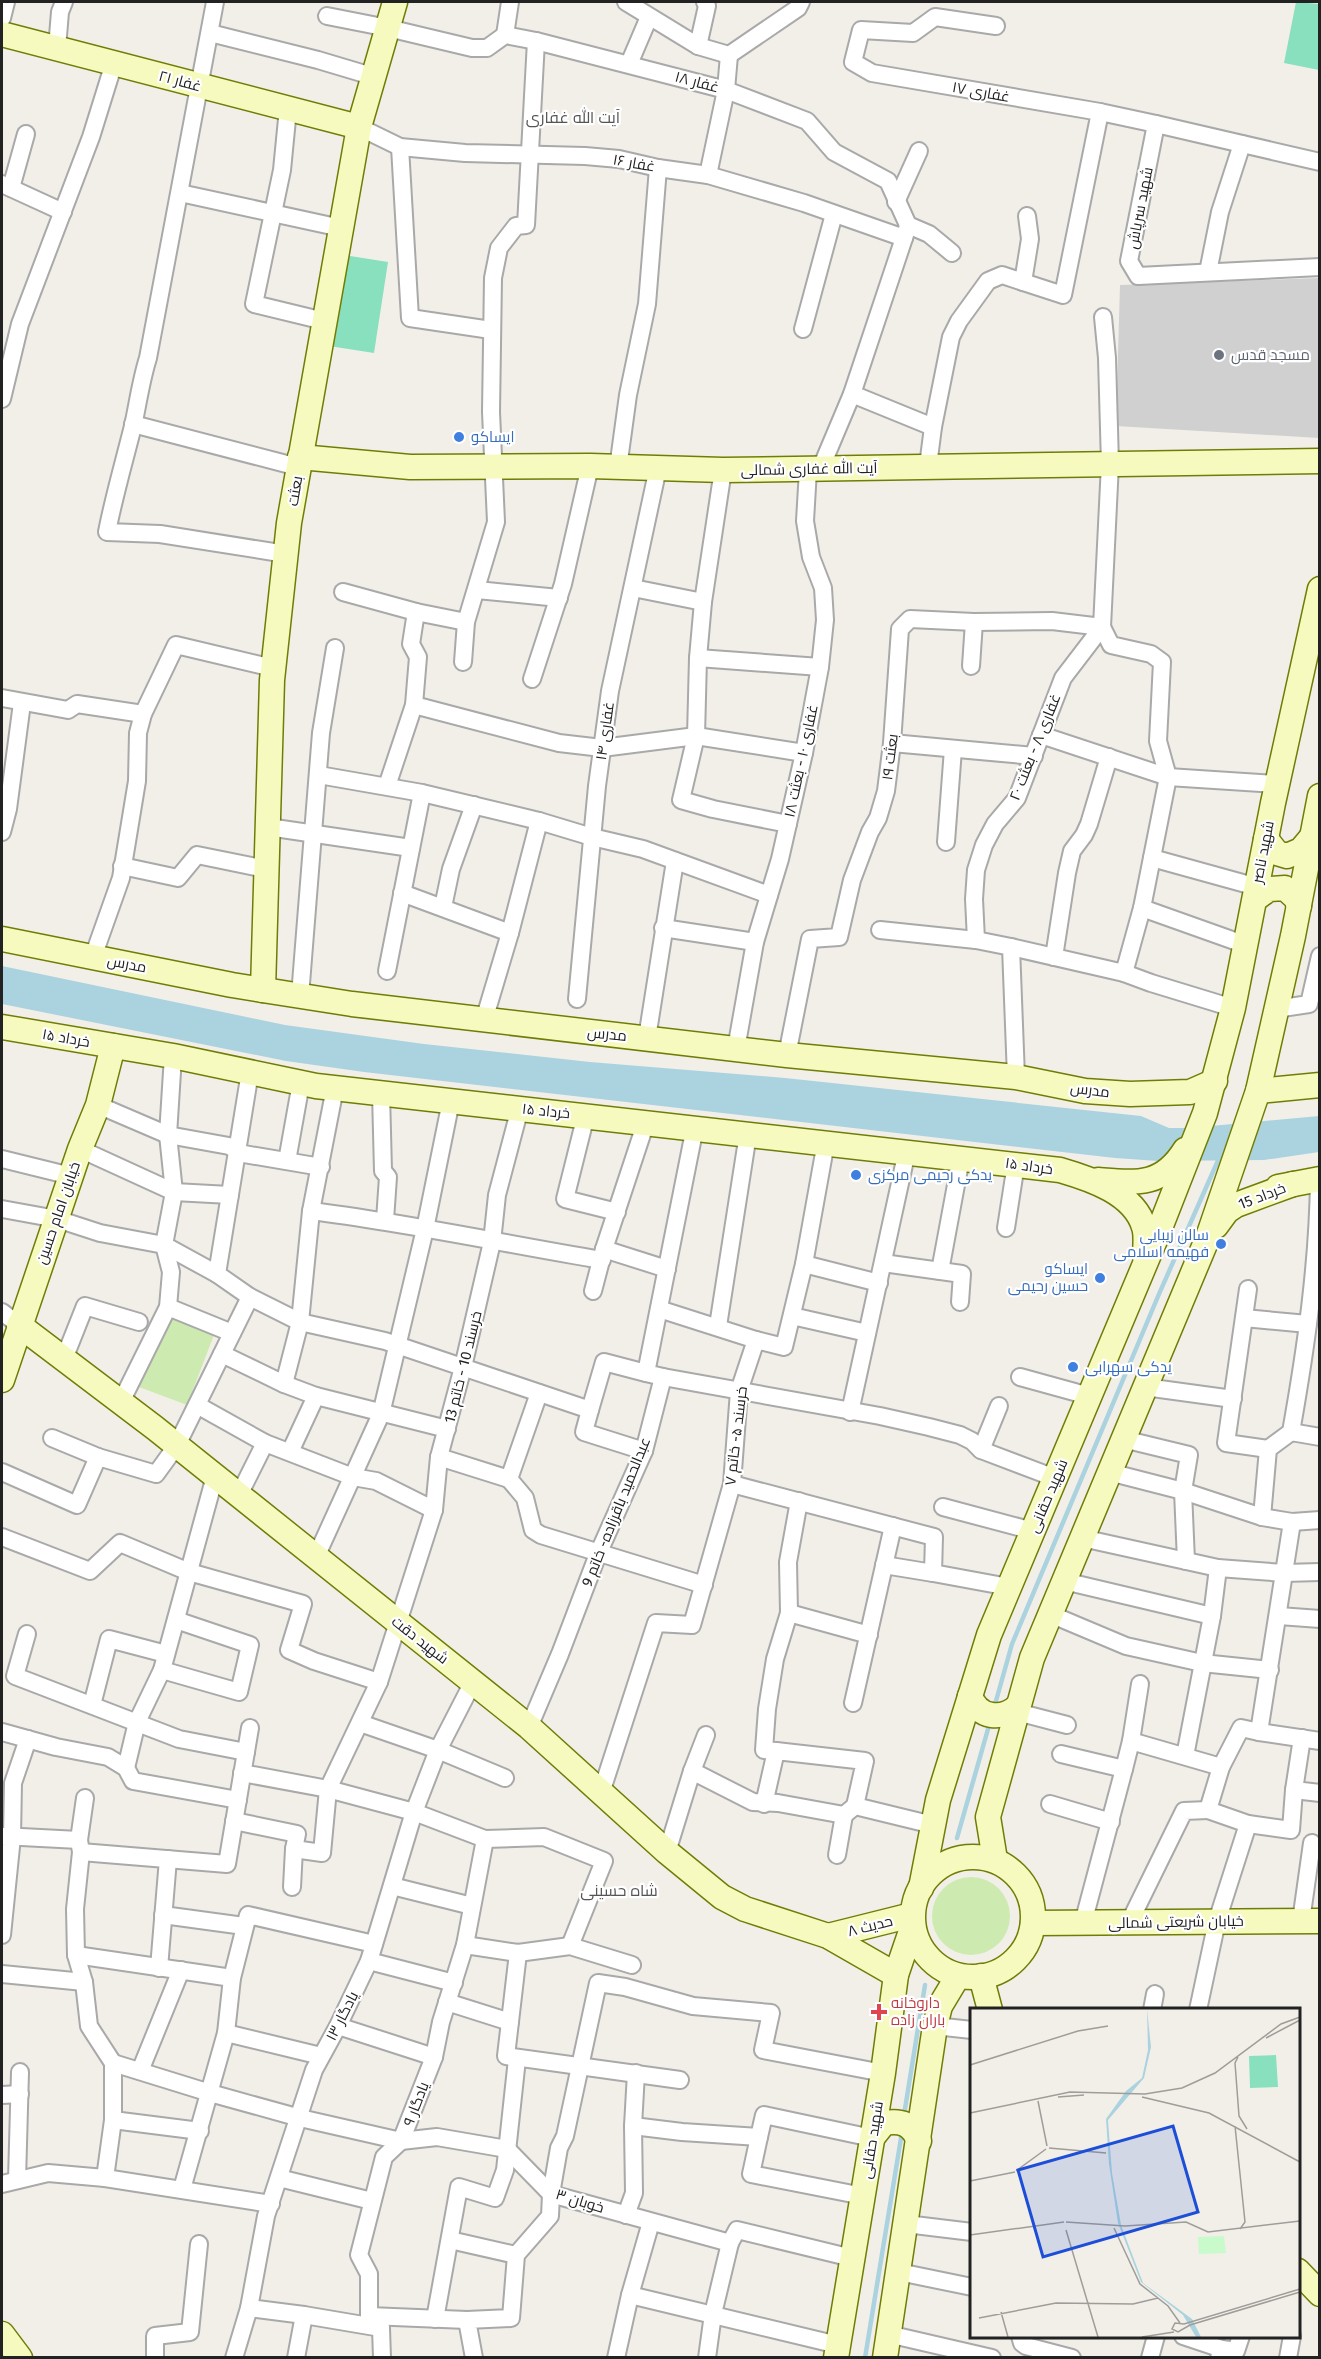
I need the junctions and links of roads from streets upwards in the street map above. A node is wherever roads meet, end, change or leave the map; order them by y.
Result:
1 (6, 2) edge
2 (64, 2) edge
3 (215, 2) edge
4 (395, 2) edge
5 (510, 2) edge
6 (626, 2) edge
7 (705, 2) edge
8 (801, 2) edge
9 (327, 16) dead end
10 (649, 17) junction
11 (2, 18) edge
12 (996, 26) dead end
13 (388, 28) junction
14 (210, 33) junction
15 (2, 34) edge
16 (505, 35) junction
17 (536, 41) junction
18 (698, 46) junction
19 (57, 48) junction
20 (729, 55) junction
21 (114, 63) junction
22 (629, 64) junction
23 (375, 77) junction
24 (199, 85) junction
25 (726, 90) junction
26 (288, 109) junction
27 (1100, 112) junction
28 (1156, 124) junction
29 (359, 127) junction
30 (26, 134) dead end
31 (1242, 144) junction
32 (400, 147) junction
33 (919, 152) dead end
34 (530, 155) junction
35 (1320, 162) edge
36 (658, 168) junction
37 (708, 175) junction
38 (6, 186) edge
39 (180, 193) junction
40 (896, 202) junction
41 (274, 212) junction
42 (63, 213) junction
43 (834, 214) junction
44 (1028, 216) dead end
45 (341, 228) junction
46 (906, 231) junction
47 (952, 254) dead end
48 (1320, 267) edge
49 (1208, 272) junction
50 (1023, 282) junction
51 (1103, 316) dead end
52 (324, 321) junction
53 (803, 329) dead end
54 (491, 330) junction
55 (4, 381) edge
56 (852, 394) junction
57 (2, 399) edge
58 (133, 424) junction
59 (933, 427) junction
60 (1320, 461) edge
61 (299, 462) junction
62 (1110, 464) junction
63 (590, 466) junction
64 (928, 466) junction
65 (492, 467) junction
66 (618, 468) junction
67 (658, 468) junction
68 (723, 470) junction
69 (814, 470) junction
70 (286, 554) junction
71 (633, 588) junction
72 (1320, 589) edge
73 (477, 590) junction
74 (343, 592) dead end
75 (558, 598) junction
76 (703, 602) junction
77 (416, 612) junction
78 (466, 622) junction
79 (974, 622) junction
80 (1102, 627) junction
81 (335, 648) dead end
82 (698, 658) junction
83 (463, 662) dead end
84 (971, 666) dead end
85 (273, 668) junction
86 (820, 668) junction
87 (532, 679) dead end
88 (2, 698) edge
89 (22, 703) junction
90 (414, 705) junction
91 (143, 714) junction
92 (1041, 735) junction
93 (696, 736) junction
94 (892, 743) junction
95 (602, 748) junction
96 (953, 749) junction
97 (804, 753) junction
98 (1034, 756) junction
99 (1109, 757) junction
100 (319, 776) junction
101 (1168, 777) junction
102 (1277, 784) junction
103 (387, 786) junction
104 (422, 793) junction
105 (1320, 796) edge
106 (474, 805) junction
107 (539, 821) junction
108 (788, 824) junction
109 (268, 827) junction
110 (2, 832) edge
111 (314, 833) junction
112 (592, 837) junction
113 (1311, 838) junction
114 (1266, 839) junction
115 (946, 842) dead end
116 (411, 848) junction
117 (1152, 858) junction
118 (675, 861) junction
119 (1313, 863) edge
120 (122, 866) junction
121 (266, 869) junction
122 (402, 893) junction
123 (1256, 893) junction
124 (769, 895) junction
125 (1299, 906) junction
126 (443, 907) junction
127 (1142, 908) junction
128 (663, 928) junction
129 (880, 930) dead end
130 (510, 933) junction
131 (2, 939) edge
132 (976, 940) junction
133 (755, 942) junction
134 (1246, 945) junction
135 (1011, 947) junction
136 (1320, 956) edge
137 (93, 957) junction
138 (1054, 957) junction
139 (387, 971) dead end
140 (1124, 973) junction
141 (263, 990) junction
142 (300, 996) junction
143 (577, 999) dead end
144 (1233, 1008) junction
145 (1276, 1009) junction
146 (484, 1020) junction
147 (2, 1027) edge
148 (647, 1038) junction
149 (113, 1046) junction
150 (736, 1049) junction
151 (787, 1055) junction
152 (172, 1056) junction
153 (250, 1072) junction
154 (1016, 1077) junction
155 (1215, 1081) junction
156 (301, 1083) junction
157 (1320, 1085) edge
158 (335, 1088) junction
159 (1258, 1091) junction
160 (381, 1094) junction
161 (451, 1101) junction
162 (98, 1105) junction
163 (520, 1108) junction
164 (586, 1115) junction
165 (1203, 1118) joint
166 (646, 1122) junction
167 (695, 1128) junction
168 (748, 1134) junction
169 (168, 1135) junction
170 (826, 1142) junction
171 (80, 1149) junction
172 (237, 1151) junction
173 (908, 1151) junction
174 (961, 1158) junction
175 (2, 1159) edge
176 (287, 1161) junction
177 (1016, 1164) junction
178 (321, 1167) junction
179 (1233, 1168) junction
180 (1175, 1174) junction
181 (71, 1176) junction
182 (1319, 1179) edge
183 (1092, 1180) junction
184 (1293, 1184) junction
185 (174, 1192) junction
186 (230, 1195) junction
187 (1319, 1203) edge
188 (2, 1209) edge
189 (311, 1211) junction
190 (616, 1212) junction
191 (57, 1219) junction
192 (385, 1220) junction
193 (1006, 1228) dead end
194 (425, 1229) junction
195 (1208, 1237) junction
196 (492, 1242) junction
197 (164, 1245) junction
198 (603, 1254) junction
199 (883, 1263) junction
200 (804, 1264) junction
201 (1144, 1265) junction
202 (667, 1269) junction
203 (940, 1271) junction
204 (216, 1274) junction
205 (879, 1282) junction
206 (1248, 1289) dead end
207 (593, 1291) dead end
208 (250, 1297) junction
209 (960, 1302) dead end
210 (168, 1307) junction
211 (659, 1309) junction
212 (792, 1316) junction
213 (1244, 1318) junction
214 (10, 1319) edge
215 (139, 1322) dead end
216 (300, 1322) junction
217 (1308, 1324) junction
218 (718, 1326) junction
219 (232, 1333) junction
220 (867, 1333) junction
221 (756, 1340) junction
222 (396, 1344) junction
223 (222, 1354) junction
224 (64, 1359) junction
225 (463, 1367) junction
226 (646, 1373) junction
227 (663, 1377) junction
228 (1020, 1377) dead end
229 (2, 1380) edge
230 (284, 1384) junction
231 (1145, 1387) junction
232 (739, 1392) junction
233 (539, 1393) junction
234 (316, 1396) junction
235 (1089, 1396) junction
236 (1233, 1399) junction
237 (121, 1402) junction
238 (197, 1406) junction
239 (999, 1406) dead end
240 (590, 1410) junction
241 (850, 1413) junction
242 (381, 1414) junction
243 (447, 1430) junction
244 (1291, 1432) junction
245 (52, 1437) dead end
246 (1320, 1437) edge
247 (1123, 1438) junction
248 (265, 1443) junction
249 (177, 1445) junction
250 (1268, 1449) junction
251 (981, 1450) junction
252 (644, 1451) junction
253 (290, 1452) junction
254 (98, 1457) junction
255 (439, 1457) junction
256 (2, 1472) edge
257 (1109, 1472) junction
258 (215, 1476) junction
259 (352, 1477) junction
260 (1055, 1478) junction
261 (509, 1479) junction
262 (732, 1484) junction
263 (1183, 1491) junction
264 (239, 1495) junction
265 (799, 1501) junction
266 (943, 1507) dead end
267 (434, 1510) junction
268 (1262, 1517) junction
269 (1320, 1520) edge
270 (1293, 1522) junction
271 (893, 1526) junction
272 (1033, 1531) junction
273 (2, 1537) edge
274 (1082, 1538) junction
275 (598, 1554) junction
276 (316, 1557) junction
277 (1186, 1561) junction
278 (884, 1565) junction
279 (1218, 1568) junction
280 (189, 1572) junction
281 (1320, 1572) edge
282 (933, 1573) junction
283 (1284, 1573) junction
284 (1064, 1581) junction
285 (704, 1585) junction
286 (1009, 1587) junction
287 (789, 1613) junction
288 (1050, 1614) junction
289 (1212, 1616) junction
290 (1279, 1616) junction
291 (1320, 1618) edge
292 (176, 1620) junction
293 (398, 1623) junction
294 (27, 1634) dead end
295 (869, 1635) junction
296 (164, 1662) junction
297 (1202, 1663) junction
298 (1270, 1670) junction
299 (379, 1682) junction
300 (472, 1682) junction
301 (1140, 1684) dead end
302 (970, 1696) junction
303 (853, 1703) dead end
304 (92, 1705) junction
305 (1018, 1709) junction
306 (137, 1722) junction
307 (360, 1723) junction
308 (1067, 1725) dead end
309 (529, 1727) junction
310 (250, 1728) dead end
311 (2, 1732) edge
312 (1259, 1732) junction
313 (706, 1735) dead end
314 (1302, 1738) junction
315 (28, 1739) junction
316 (1131, 1741) junction
317 (1320, 1741) edge
318 (438, 1750) junction
319 (776, 1751) junction
320 (246, 1752) junction
321 (1061, 1754) dead end
322 (1185, 1756) junction
323 (1221, 1767) junction
324 (126, 1768) junction
325 (1124, 1769) junction
326 (692, 1771) junction
327 (242, 1773) junction
328 (505, 1778) dead end
329 (328, 1789) junction
330 (1294, 1790) junction
331 (601, 1793) junction
332 (1320, 1793) edge
333 (86, 1798) dead end
334 (238, 1800) junction
335 (764, 1804) junction
336 (1050, 1804) dead end
337 (1208, 1810) junction
338 (850, 1811) junction
339 (414, 1812) junction
340 (234, 1821) junction
341 (1111, 1822) junction
342 (1248, 1824) junction
343 (933, 1825) junction
344 (1291, 1830) junction
345 (7, 1837) edge
346 (485, 1839) junction
347 (1316, 1843) edge
348 (80, 1846) junction
349 (294, 1849) junction
350 (667, 1852) junction
351 (837, 1855) dead end
352 (168, 1859) junction
353 (995, 1860) junction
354 (392, 1886) junction
355 (292, 1887) dead end
356 (921, 1888) junction
357 (472, 1906) junction
358 (163, 1915) junction
359 (913, 1920) junction
360 (1217, 1921) junction
361 (1310, 1921) edge
362 (1033, 1923) junction
363 (1083, 1923) junction
364 (1129, 1923) junction
365 (244, 1926) junction
366 (2, 1935) edge
367 (828, 1936) junction
368 (374, 1944) junction
369 (465, 1945) junction
370 (570, 1946) junction
371 (518, 1953) junction
372 (76, 1955) junction
373 (369, 1961) junction
374 (632, 1965) dead end
375 (159, 1968) junction
376 (181, 1970) junction
377 (2, 1974) edge
378 (896, 1975) junction
379 (969, 1976) junction
380 (232, 1978) junction
381 (84, 1982) junction
382 (454, 1983) junction
383 (447, 2002) junction
384 (989, 2008) edge
385 (1198, 2008) edge
386 (510, 2022) junction
387 (338, 2026) junction
388 (935, 2026) junction
389 (970, 2030) edge
390 (226, 2033) junction
391 (321, 2056) junction
392 (434, 2057) junction
393 (517, 2059) junction
394 (113, 2063) junction
395 (579, 2066) junction
396 (140, 2071) junction
397 (20, 2072) dead end
398 (636, 2073) junction
399 (883, 2073) junction
400 (680, 2080) dead end
401 (210, 2093) junction
402 (20, 2094) junction
403 (2, 2095) edge
404 (300, 2118) junction
405 (113, 2120) junction
406 (633, 2126) junction
407 (200, 2131) junction
408 (759, 2136) junction
409 (872, 2138) junction
410 (401, 2141) junction
411 (919, 2141) junction
412 (507, 2149) junction
413 (105, 2178) junction
414 (279, 2178) junction
415 (9, 2182) edge
416 (182, 2189) junction
417 (551, 2194) junction
418 (863, 2196) junction
419 (372, 2201) junction
420 (271, 2204) junction
421 (626, 2215) junction
422 (651, 2222) junction
423 (906, 2224) junction
424 (970, 2232) edge
425 (450, 2240) junction
426 (730, 2243) junction
427 (199, 2244) dead end
428 (516, 2255) junction
429 (852, 2258) junction
430 (899, 2272) junction
431 (1300, 2272) edge
432 (970, 2287) edge
433 (1319, 2293) edge
434 (630, 2295) junction
435 (249, 2308) junction
436 (713, 2314) junction
437 (304, 2315) junction
438 (435, 2319) junction
439 (467, 2320) junction
440 (375, 2322) junction
441 (2, 2334) edge
442 (888, 2334) junction
443 (1020, 2338) edge
444 (1156, 2338) edge
445 (1185, 2338) edge
446 (1241, 2338) edge
447 (1292, 2338) edge
448 (837, 2351) edge
449 (1221, 2353) edge
450 (618, 2357) edge
451 (992, 2357) edge
452 (1292, 2357) edge
453 (20, 2358) edge
454 (155, 2358) edge
455 (234, 2358) edge
456 (296, 2358) edge
457 (382, 2358) edge
458 (474, 2358) edge
459 (707, 2358) edge
460 (885, 2358) edge
461 (1072, 2358) edge
462 (1150, 2358) edge

1 - 11 street
2 - 19 street
3 - 14 street
4 - 13 street, بعثت
5 - 16 street
6 - 10 street
7 - 18 street
8 - 20 street
9 - 13 street
10 - 18 street
10 - 22 street
12 - 27 street, غفاری ۱۷
13 - 16 street
13 - 23 street, بعثت
14 - 23 street
14 - 24 street
15 - 19 street, غفار ۲۱
16 - 17 street, غفار ۱۸
17 - 22 street, غفار ۱۸
17 - 34 street
18 - 20 street
19 - 21 street, غفار ۲۱
20 - 25 street
21 - 24 street, غفار ۲۱
21 - 42 street
22 - 25 street, غفار ۱۸
23 - 29 street, بعثت
24 - 26 street, غفار ۲۱
24 - 39 street
25 - 37 street
25 - 40 street, غفار ۱۸
26 - 29 street, غفار ۲۱
26 - 41 street
27 - 28 street
27 - 50 street
28 - 31 street
28 - 49 street, شهید سرپاش
29 - 32 street, غفار ۱۶
29 - 45 street, بعثت
30 - 38 street
31 - 35 street
31 - 49 street
32 - 34 street, غفار ۱۶
32 - 54 street
33 - 40 street
34 - 36 street, غفار ۱۶
34 - 54 street
36 - 37 street, غفار ۱۶
36 - 66 street
37 - 43 street, غفار ۱۶
38 - 42 street
39 - 41 street
39 - 58 street
40 - 46 street, غفار ۱۸
41 - 45 street
41 - 52 street
42 - 55 street
43 - 46 street, غفار ۱۶
43 - 53 street
44 - 50 street
45 - 52 street, بعثت
46 - 47 street
46 - 56 street, غفاری ۱۰ - بعثت ۱۸
48 - 49 street, شهید سرپاش
50 - 59 street
51 - 62 street
52 - 61 street, بعثت
54 - 65 street
55 - 57 street
56 - 59 street
56 - 69 street, غفاری ۱۰ - بعثت ۱۸
58 - 61 street
58 - 70 street
59 - 64 street
60 - 62 street, آیت الله غفاری شمالی
61 - 65 street, آیت الله غفاری شمالی
61 - 70 street, بعثت
62 - 64 street, آیت الله غفاری شمالی
62 - 80 street
63 - 65 street, آیت الله غفاری شمالی
63 - 66 street, آیت الله غفاری شمالی
63 - 75 street
64 - 69 street, آیت الله غفاری شمالی
65 - 73 street
66 - 67 street, آیت الله غفاری شمالی
67 - 68 street, آیت الله غفاری شمالی
67 - 71 street, غفاری ۱۴
68 - 69 street, آیت الله غفاری شمالی
68 - 76 street
69 - 86 street, غفاری ۱۰ - بعثت ۱۸
70 - 85 street, بعثت
71 - 76 street
71 - 95 street, غفاری ۱۴
72 - 102 street, شهید ناصر
73 - 75 street
73 - 78 street
74 - 77 street
75 - 87 street
76 - 82 street
77 - 78 street
77 - 90 street
78 - 83 street
79 - 80 street, بعثت ۱۹
79 - 84 street
79 - 94 street, بعثت ۱۹
80 - 92 street, غفاری ۸ - بعثت ۲۰
80 - 101 street
81 - 100 street
82 - 86 street
82 - 93 street
85 - 91 street
85 - 109 street, بعثت
86 - 97 street, غفاری ۱۰ - بعثت ۱۸
88 - 89 street
89 - 91 street
89 - 110 street
90 - 95 street
90 - 103 street
91 - 120 street
92 - 98 street, غفاری ۸ - بعثت ۲۰
92 - 99 street
93 - 95 street
93 - 97 street
93 - 108 street
94 - 96 street
94 - 151 street, بعثت ۱۹
95 - 112 street, غفاری ۱۴
96 - 98 street
96 - 115 street
97 - 108 street, غفاری ۱۰ - بعثت ۱۸
98 - 132 street, غفاری ۸ - بعثت ۲۰
99 - 101 street
99 - 138 street
100 - 103 street
100 - 111 street
101 - 102 street
101 - 117 street
102 - 114 street, شهید ناصر
103 - 104 street
104 - 106 street
104 - 116 street
105 - 113 street
106 - 107 street
106 - 126 street
107 - 112 street
107 - 130 street
108 - 124 street, غفاری ۱۰ - بعثت ۱۸
109 - 111 street
109 - 121 street, بعثت
111 - 116 street
111 - 142 street
112 - 118 street
112 - 143 street, غفاری ۱۴
113 - 114 street
113 - 119 street
114 - 123 street, شهید ناصر
116 - 122 street
117 - 123 street
117 - 127 street
118 - 124 street
118 - 128 street
119 - 125 street
120 - 121 street
120 - 137 street
121 - 141 street, بعثت
122 - 126 street
122 - 139 street
123 - 125 street
123 - 134 street, شهید ناصر
124 - 133 street, غفاری ۱۰ - بعثت ۱۸
125 - 145 street
126 - 130 street
127 - 134 street
127 - 140 street
128 - 133 street
128 - 148 street
129 - 132 street
130 - 146 street
131 - 137 street, مدرس
132 - 135 street
133 - 150 street, غفاری ۱۰ - بعثت ۱۸
134 - 144 street, شهید ناصر
135 - 138 street
135 - 154 street
136 - 145 street
137 - 141 street, مدرس
138 - 140 street
140 - 144 street
141 - 142 street, مدرس
142 - 146 street, مدرس
144 - 155 street, شهید ناصر
145 - 159 street
146 - 148 street, مدرس
147 - 149 street, ۱۵ خرداد
148 - 150 street, مدرس
149 - 152 street, ۱۵ خرداد
149 - 162 street, خیابان امام حسین
150 - 151 street, مدرس
151 - 154 street, مدرس
152 - 153 street, ۱۵ خرداد
152 - 169 street
153 - 156 street, ۱۵ خرداد
153 - 172 street
154 - 155 street, مدرس
155 - 165 street, شهید ناصر
156 - 158 street, ۱۵ خرداد
156 - 176 street
157 - 159 street
158 - 160 street, ۱۵ خرداد
158 - 178 street
159 - 179 street
160 - 161 street, ۱۵ خرداد
160 - 192 street
161 - 163 street, ۱۵ خرداد
161 - 194 street
162 - 169 street
162 - 171 street, خیابان امام حسین
163 - 164 street, ۱۵ خرداد
163 - 196 street, خرسند 10 - خاتم 13
164 - 166 street, ۱۵ خرداد
164 - 190 street
165 - 180 street, شهید حقانی
166 - 167 street, ۱۵ خرداد
166 - 190 street
167 - 168 street, ۱۵ خرداد
167 - 202 street
168 - 170 street, ۱۵ خرداد
168 - 218 street
169 - 172 street
169 - 185 street
170 - 173 street, ۱۵ خرداد
170 - 200 street
171 - 181 street, خیابان امام حسین
171 - 185 street
172 - 176 street
172 - 186 street
173 - 174 street, ۱۵ خرداد
173 - 199 street
174 - 177 street, ۱۵ خرداد
174 - 203 street
175 - 181 street
176 - 178 street
177 - 183 street, ۱۵ خرداد
177 - 193 street
178 - 189 street
179 - 184 street
179 - 195 street
180 - 183 street
180 - 201 street, شهید حقانی
181 - 191 street, خیابان امام حسین
182 - 184 street
182 - 187 street
183 - 201 street
184 - 195 street, 15 خرداد
185 - 186 street
185 - 197 street
186 - 204 street
187 - 217 street
188 - 191 street
189 - 192 street
189 - 216 street
190 - 198 street
191 - 197 street
191 - 214 street, خیابان امام حسین
192 - 194 street
194 - 196 street
194 - 222 street
195 - 231 street
196 - 198 street
196 - 225 street, خرسند 10 - خاتم 13
197 - 204 street
197 - 210 street
198 - 202 street
198 - 207 street
199 - 203 street
199 - 205 street
200 - 205 street
200 - 212 street
201 - 235 street, شهید حقانی
202 - 211 street
203 - 209 street
204 - 208 street
205 - 220 street
206 - 213 street
208 - 216 street
208 - 219 street
210 - 219 street
210 - 237 street
211 - 218 street
211 - 226 street
212 - 220 street
212 - 221 street
213 - 217 street
213 - 236 street
214 - 224 street, شهید دقت
214 - 229 street, خیابان امام حسین
215 - 224 street
216 - 222 street
216 - 230 street
217 - 244 street
218 - 221 street
219 - 223 street
220 - 241 street
221 - 232 street, خرسند ۵- خاتم ۷
222 - 225 street
222 - 242 street
223 - 230 street
223 - 238 street
224 - 237 street, شهید دقت
225 - 233 street
225 - 243 street, خرسند 10 - خاتم 13
226 - 227 street
226 - 240 street
227 - 232 street
227 - 252 street, عبدالحمید باقرزاده- خاتم 9
228 - 235 street
230 - 234 street
231 - 236 street
231 - 247 street
232 - 241 street
232 - 262 street, خرسند ۵- خاتم ۷
233 - 240 street
233 - 261 street
234 - 242 street
234 - 253 street
235 - 260 street, شهید حقانی
236 - 250 street
237 - 249 street, شهید دقت
238 - 248 street
238 - 249 street
239 - 251 street
240 - 252 street
241 - 251 street
242 - 243 street
242 - 259 street
243 - 255 street, خرسند 10 - خاتم 13
244 - 246 street
244 - 250 street
245 - 254 street
247 - 257 street
247 - 263 street
248 - 253 street
248 - 264 street
249 - 254 street
249 - 258 street, شهید دقت
250 - 268 street
251 - 260 street
252 - 275 street, عبدالحمید باقرزاده- خاتم 9
253 - 259 street
254 - 256 street
255 - 261 street
255 - 267 street, خرسند 10 - خاتم 13
257 - 263 street
257 - 274 street
258 - 264 street, شهید دقت
258 - 280 street
259 - 267 street
259 - 276 street
260 - 272 street, شهید حقانی
261 - 275 street
262 - 265 street
262 - 285 street, خرسند ۵- خاتم ۷
263 - 268 street
263 - 277 street
264 - 276 street, شهید دقت
265 - 271 street
265 - 287 street
266 - 272 street
267 - 293 street, خرسند 10 - خاتم 13
268 - 270 street
269 - 270 street
270 - 283 street
271 - 278 street
271 - 282 street
272 - 286 street, شهید حقانی
273 - 280 street
274 - 277 street
274 - 284 street
275 - 285 street
275 - 309 street, عبدالحمید باقرزاده- خاتم 9
276 - 293 street, شهید دقت
277 - 279 street
278 - 282 street
278 - 295 street
279 - 283 street
279 - 289 street
280 - 292 street
280 - 299 street
281 - 283 street
282 - 286 street
283 - 290 street
284 - 288 street
284 - 289 street
285 - 331 street, خرسند ۵- خاتم ۷
286 - 302 street, شهید حقانی
287 - 295 street
287 - 319 street
288 - 297 street
288 - 305 street
289 - 297 street
290 - 291 street
290 - 298 street
292 - 296 street
292 - 296 street
293 - 299 street, خرسند 10 - خاتم 13
293 - 300 street, شهید دقت
294 - 304 street
295 - 303 street
296 - 304 street
296 - 306 street
297 - 298 street
297 - 322 street
298 - 312 street
299 - 307 street, خرسند 10 - خاتم 13
300 - 309 street, شهید دقت
300 - 318 street, یادگار ۱۳
301 - 316 street
302 - 305 street
302 - 343 street, شهید حقانی
304 - 306 street
305 - 308 street
305 - 353 street
306 - 320 street
306 - 324 street
307 - 318 street
307 - 329 street, خرسند 10 - خاتم 13
309 - 331 street, شهید دقت
310 - 320 street
311 - 315 street
312 - 314 street
312 - 323 street
313 - 326 street
314 - 317 street
314 - 330 street
315 - 324 street
315 - 345 street
316 - 322 street
316 - 325 street
318 - 328 street
318 - 339 street, یادگار ۱۳
319 - 335 street
319 - 338 street
320 - 327 street
321 - 325 street
322 - 323 street
323 - 337 street
324 - 334 street
325 - 341 street
326 - 335 street
326 - 350 street
327 - 329 street
327 - 334 street
329 - 339 street
329 - 349 street
330 - 332 street
330 - 344 street
331 - 350 street, شهید دقت
333 - 348 street
334 - 340 street
335 - 338 street
336 - 341 street
337 - 342 street
337 - 364 street
338 - 343 street
338 - 351 street
339 - 346 street
339 - 354 street, یادگار ۱۳
340 - 349 street
340 - 352 street
341 - 363 street
342 - 344 street
342 - 360 street
343 - 356 street, شهید حقانی
344 - 347 street
345 - 348 street
345 - 366 street
346 - 357 street, یادگار ۹
346 - 370 street
347 - 361 street
348 - 352 street
348 - 372 street
349 - 355 street
350 - 367 street, شهید دقت
352 - 358 street
353 - 356 street
353 - 362 street
354 - 357 street
354 - 368 street, یادگار ۱۳
356 - 359 street
357 - 369 street, یادگار ۹
358 - 365 street
358 - 375 street
359 - 367 street, حدیث ۸
359 - 378 street, شهید حقانی
359 - 379 street
360 - 361 street, خیابان شریعتی شمالی
360 - 364 street, خیابان شریعتی شمالی
360 - 385 street
362 - 363 street, خیابان شریعتی شمالی
362 - 379 street
363 - 364 street, خیابان شریعتی شمالی
365 - 368 street
365 - 380 street
367 - 378 street, شهید دقت
368 - 373 street, یادگار ۱۳
369 - 371 street
369 - 382 street, یادگار ۹
370 - 371 street
370 - 374 street
371 - 386 street
372 - 375 street
372 - 381 street
373 - 382 street
373 - 387 street, یادگار ۱۳
375 - 376 street
376 - 380 street
376 - 396 street
377 - 381 street
378 - 399 street, شهید حقانی
379 - 384 street
379 - 388 street
380 - 390 street
381 - 394 street
382 - 383 street, یادگار ۹
383 - 386 street
383 - 392 street, یادگار ۹
386 - 393 street
387 - 391 street, یادگار ۱۳
387 - 392 street
388 - 389 street
388 - 411 street
390 - 391 street
390 - 401 street
391 - 404 street, یادگار ۱۳
392 - 410 street, یادگار ۹
393 - 395 street
393 - 412 street
394 - 396 street
394 - 405 street
395 - 398 street
395 - 399 street
395 - 417 street
396 - 401 street
397 - 402 street
398 - 400 street
398 - 406 street
399 - 409 street, شهید حقانی
401 - 404 street
401 - 407 street
402 - 403 street
402 - 415 street
404 - 410 street
404 - 414 street, یادگار ۱۳
405 - 407 street
405 - 413 street
406 - 408 street
406 - 421 street
407 - 416 street
408 - 409 street
408 - 418 street
409 - 411 street
409 - 418 street, شهید حقانی
410 - 412 street
410 - 419 street, یادگار ۹
411 - 423 street
412 - 417 street, خوبان ۳
412 - 425 street
413 - 415 street
413 - 416 street
414 - 419 street
414 - 420 street, یادگار ۱۳
416 - 420 street
417 - 421 street, خوبان ۳
417 - 428 street
418 - 429 street, شهید حقانی
419 - 440 street, یادگار ۹
420 - 435 street, یادگار ۱۳
421 - 422 street, خوبان ۳
422 - 426 street, خوبان ۳
422 - 434 street
423 - 424 street
423 - 430 street
425 - 428 street
425 - 438 street
426 - 429 street
426 - 436 street
427 - 454 street
428 - 439 street
429 - 448 street, شهید حقانی
430 - 432 street
430 - 442 street
431 - 433 street
434 - 436 street
434 - 450 street
435 - 437 street
435 - 455 street, یادگار ۱۳
436 - 448 street
436 - 459 street
437 - 440 street
437 - 456 street
438 - 439 street
438 - 440 street
439 - 458 street
440 - 457 street, یادگار ۹
441 - 453 street
442 - 451 street
442 - 460 street
443 - 461 street
444 - 462 street
445 - 449 street
446 - 449 street
447 - 452 street

